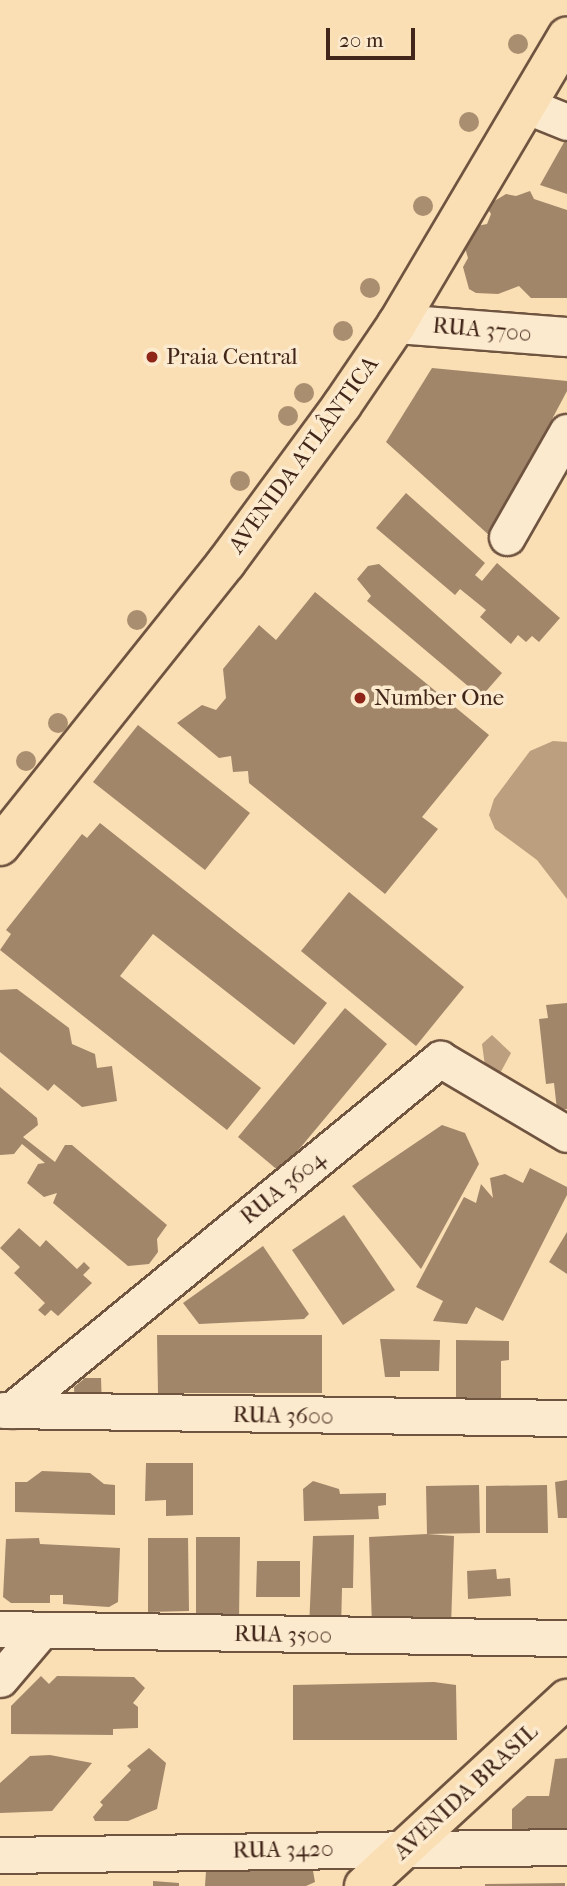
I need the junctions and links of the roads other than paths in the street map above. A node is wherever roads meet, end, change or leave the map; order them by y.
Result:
1 (567, 36) edge
2 (525, 105) junction
3 (567, 122) edge
4 (397, 324) junction
5 (567, 337) edge
6 (567, 432) edge
7 (507, 537) dead end
8 (0, 846) edge
9 (567, 1134) edge
10 (6, 1410) edge
11 (567, 1418) edge
12 (0, 1629) edge
13 (40, 1632) junction
14 (567, 1638) edge
15 (0, 1679) edge
16 (558, 1715) edge
17 (406, 1847) junction
18 (567, 1847) edge
19 (0, 1855) edge
20 (364, 1886) edge

1 - 2 main road, AVENIDA ATLÂNTICA
2 - 3 street
2 - 4 main road, AVENIDA ATLÂNTICA
4 - 5 main road, RUA 3700
4 - 8 main road, AVENIDA ATLÂNTICA
6 - 7 street
9 - 10 street, RUA 3604
10 - 11 street, RUA 3600
12 - 13 street, RUA 3500
13 - 14 street, RUA 3500
13 - 15 street
16 - 17 main road, AVENIDA BRASIL
17 - 18 street, RUA 3420
17 - 19 street, RUA 3420
17 - 20 main road, AVENIDA BRASIL

